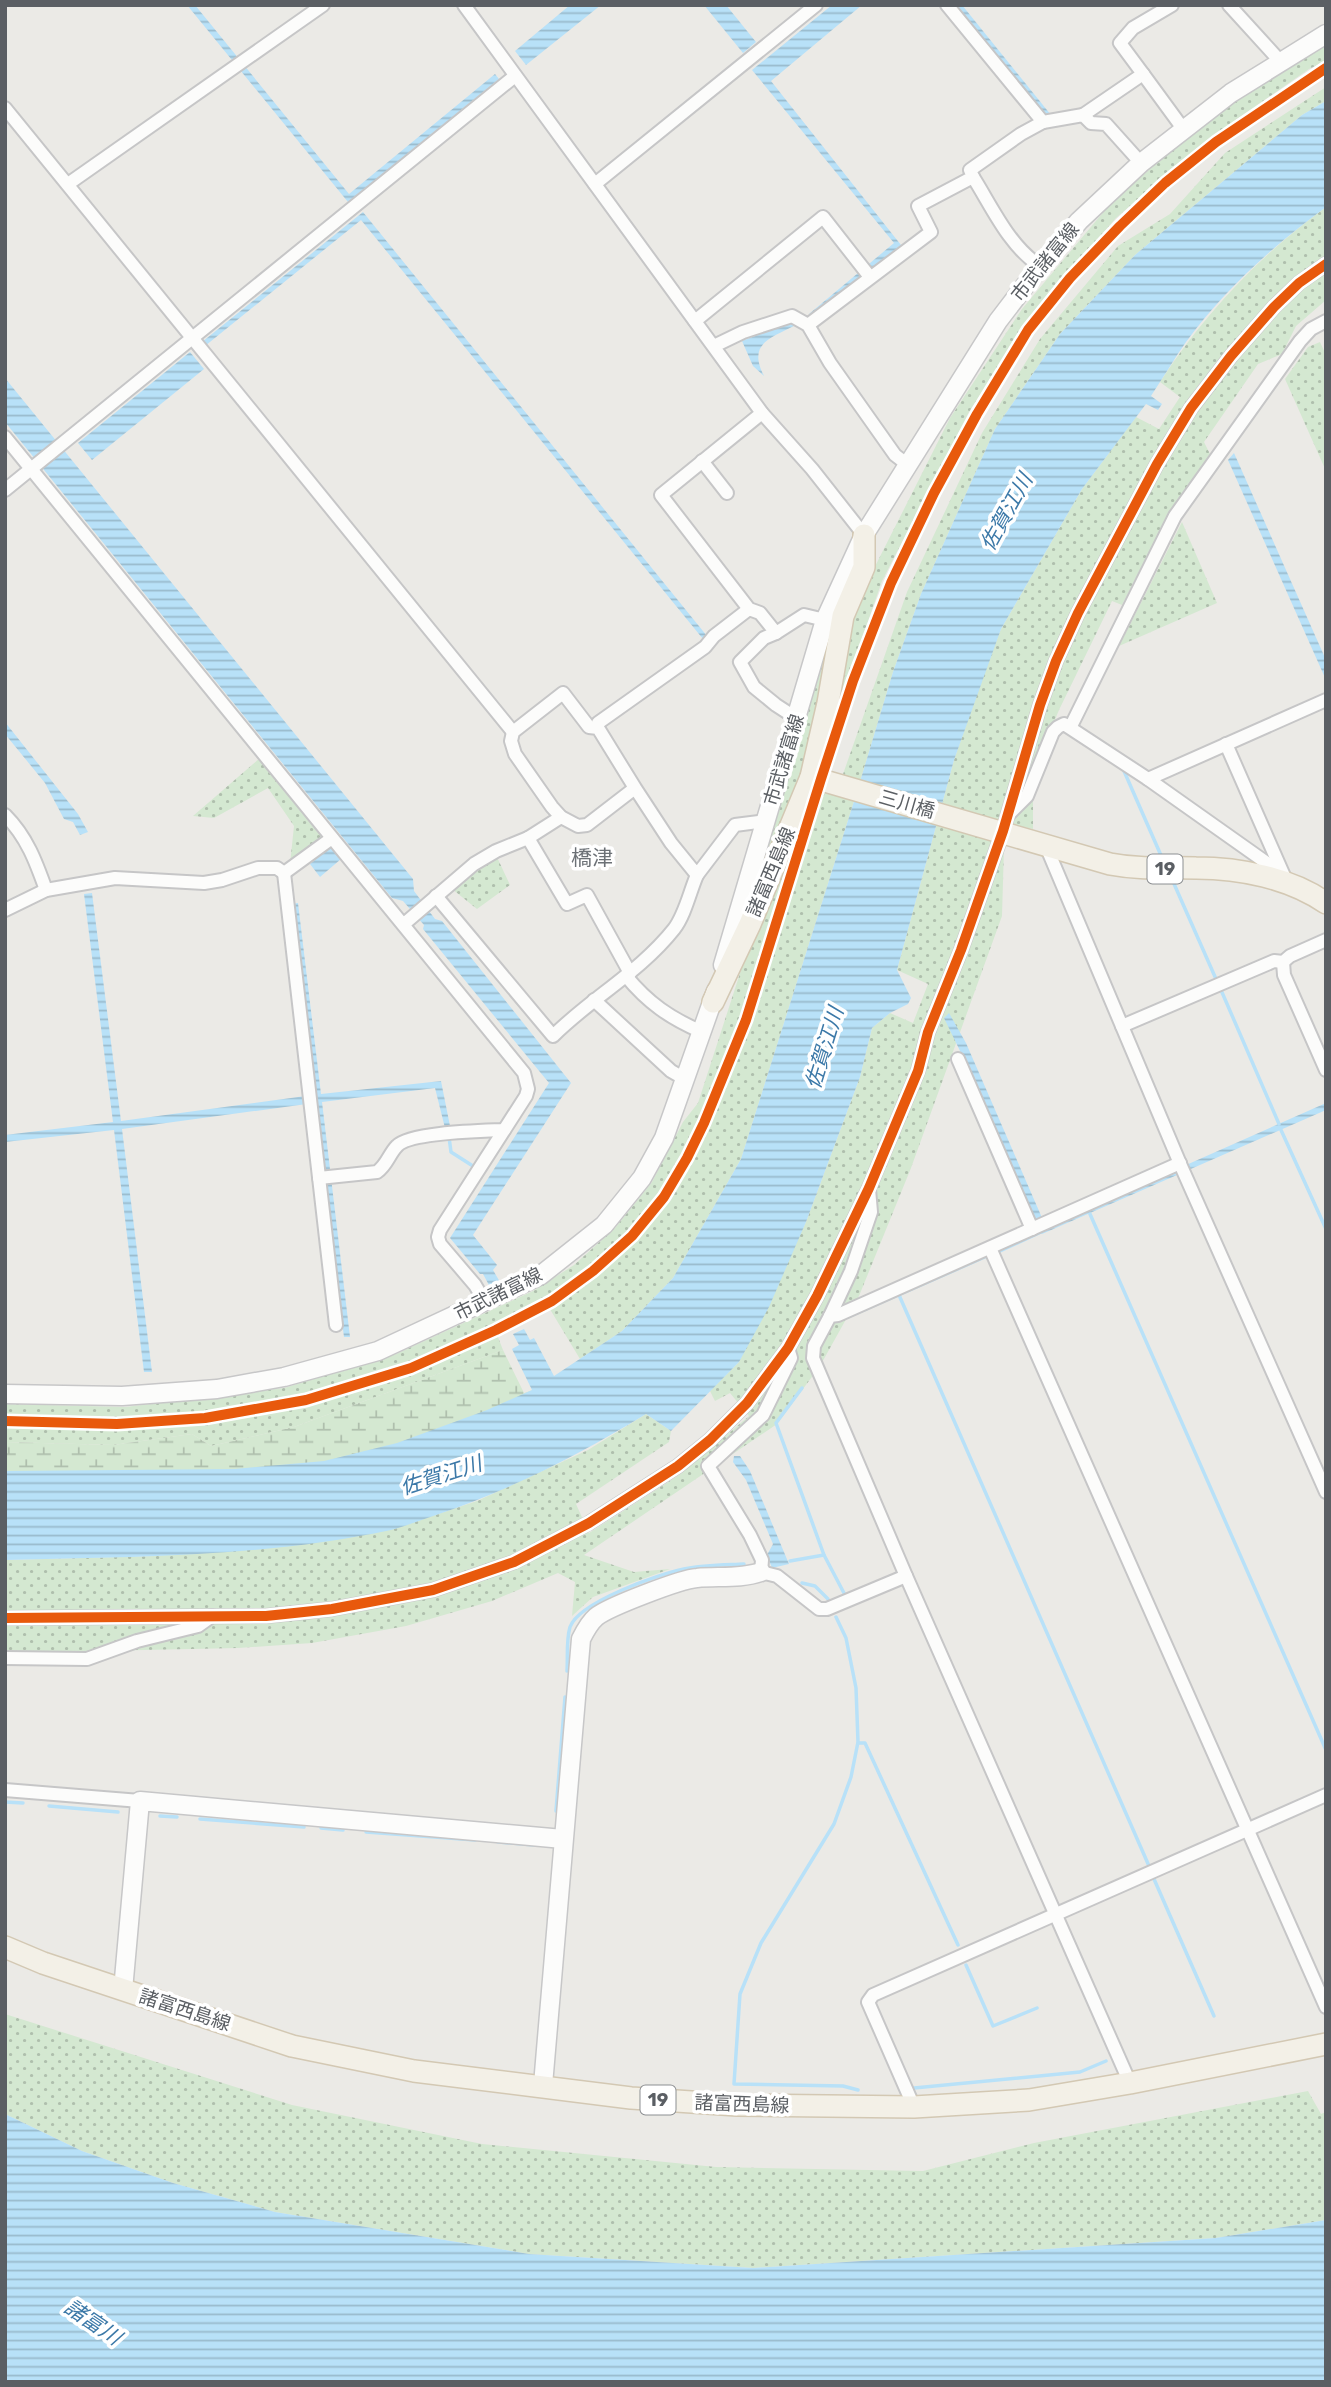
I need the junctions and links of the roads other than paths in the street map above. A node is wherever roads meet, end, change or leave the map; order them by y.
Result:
1 (323, 5) edge
2 (464, 5) edge
3 (816, 5) edge
4 (947, 5) edge
5 (1171, 5) edge
6 (1229, 5) edge
7 (1326, 34) edge
8 (1280, 61) junction
9 (1143, 74) junction
10 (515, 76) junction
11 (5, 108) edge
12 (1083, 114) junction
13 (1043, 122) junction
14 (1184, 130) junction
15 (1141, 163) junction
16 (973, 177) junction
17 (68, 184) junction
18 (595, 184) junction
19 (1326, 264) edge
20 (1040, 266) junction
21 (870, 277) junction
22 (695, 321) junction
23 (1326, 321) edge
24 (808, 325) junction
25 (192, 337) junction
26 (714, 346) junction
27 (762, 413) junction
28 (5, 437) edge
29 (702, 461) junction
30 (908, 465) junction
31 (34, 467) junction
32 (5, 490) edge
33 (727, 493) dead end
34 (864, 535) junction
35 (749, 609) junction
36 (825, 620) junction
37 (776, 633) junction
38 (1326, 700) edge
39 (796, 718) junction
40 (1071, 726) junction
41 (598, 728) junction
42 (513, 732) junction
43 (1226, 744) junction
44 (811, 777) junction
45 (1148, 779) junction
46 (635, 788) junction
47 (5, 815) edge
48 (561, 817) junction
49 (766, 821) junction
50 (1006, 823) junction
51 (332, 838) junction
52 (528, 838) junction
53 (1046, 846) junction
54 (284, 873) junction
55 (697, 875) junction
56 (1287, 883) junction
57 (46, 890) junction
58 (434, 898) junction
59 (1326, 904) edge
60 (5, 910) edge
61 (408, 922) junction
62 (1326, 940) edge
63 (1283, 962) junction
64 (628, 974) junction
65 (594, 1000) junction
66 (712, 1002) junction
67 (1122, 1026) junction
68 (702, 1032) junction
69 (958, 1059) dead end
70 (1326, 1070) edge
71 (685, 1079) junction
72 (504, 1130) junction
73 (1182, 1168) junction
74 (324, 1177) junction
75 (869, 1188) junction
76 (1039, 1226) junction
77 (990, 1248) junction
78 (485, 1302) junction
79 (830, 1317) junction
80 (336, 1325) dead end
81 (788, 1348) junction
82 (5, 1394) edge
83 (1326, 1492) edge
84 (761, 1572) junction
85 (906, 1576) junction
86 (212, 1616) junction
87 (5, 1618) edge
88 (5, 1658) edge
89 (5, 1790) edge
90 (1326, 1795) edge
91 (140, 1801) junction
92 (1247, 1829) junction
93 (563, 1839) junction
94 (1057, 1914) junction
95 (5, 1947) edge
96 (123, 1990) junction
97 (1326, 2007) edge
98 (1326, 2044) edge
99 (1130, 2083) junction
100 (543, 2085) junction
101 (914, 2107) junction

1 - 17 street
2 - 10 street
3 - 18 street
4 - 13 street
5 - 9 street
6 - 8 street
7 - 8 main road, 市武諸富線
8 - 14 main road, 市武諸富線
9 - 12 street
9 - 14 street
10 - 18 street
10 - 25 street
11 - 17 street
12 - 13 street
12 - 15 street
13 - 16 street
14 - 15 main road, 市武諸富線
15 - 20 main road, 市武諸富線
16 - 20 street
16 - 21 street
17 - 25 street
18 - 22 street
19 - 50 street
20 - 30 main road, 市武諸富線
21 - 22 street
21 - 24 street
22 - 26 street
23 - 40 street
24 - 26 street
24 - 30 street
25 - 31 street
25 - 42 street
26 - 27 street
27 - 29 street
27 - 34 street
28 - 31 street
29 - 33 street
29 - 35 street
30 - 34 main road, 市武諸富線
31 - 32 street
31 - 51 street
34 - 36 main road, 市武諸富線
34 - 44 main road, 諸富西島線
35 - 37 street
35 - 41 street
36 - 37 street
36 - 39 main road, 市武諸富線
37 - 39 street
38 - 43 street
39 - 49 main road, 市武諸富線
40 - 45 street
40 - 50 street
41 - 42 street
41 - 46 street
42 - 48 street
43 - 45 street
43 - 56 street
44 - 50 main road, 三川橋 / 19
44 - 66 main road, 諸富西島線
45 - 56 street
46 - 48 street
46 - 55 street
47 - 57 street
48 - 52 street
49 - 55 street
49 - 66 main road, 市武諸富線
50 - 53 main road, 19
50 - 75 street
51 - 54 street
51 - 61 street
52 - 58 street
52 - 64 street
53 - 56 main road, 19
53 - 67 street
54 - 57 street
54 - 74 street
55 - 64 street
56 - 59 main road, 19
57 - 60 street
58 - 61 street
58 - 65 street
61 - 72 street
62 - 63 street
63 - 67 street
63 - 70 street
64 - 65 street
64 - 68 street
65 - 71 street
66 - 68 main road, 市武諸富線
67 - 73 street
68 - 71 main road, 市武諸富線
69 - 76 street
71 - 78 main road, 市武諸富線
72 - 74 street
72 - 78 street
73 - 76 street
73 - 83 street
74 - 80 street
75 - 79 street
75 - 81 street
76 - 77 street
77 - 79 street
77 - 92 street
78 - 82 main road, 市武諸富線
79 - 85 street
81 - 84 street
81 - 86 street
84 - 85 street
84 - 93 main road
85 - 94 street
86 - 87 street
86 - 88 street
89 - 91 street
90 - 92 street
91 - 93 main road
91 - 96 main road
92 - 94 street
92 - 97 street
93 - 100 main road
94 - 99 street
94 - 101 street
95 - 96 main road, 諸富西島線 / 19
96 - 100 main road, 諸富西島線 / 19
98 - 99 main road, 諸富西島線 / 19
99 - 101 main road, 諸富西島線 / 19
100 - 101 main road, 諸富西島線 / 19

